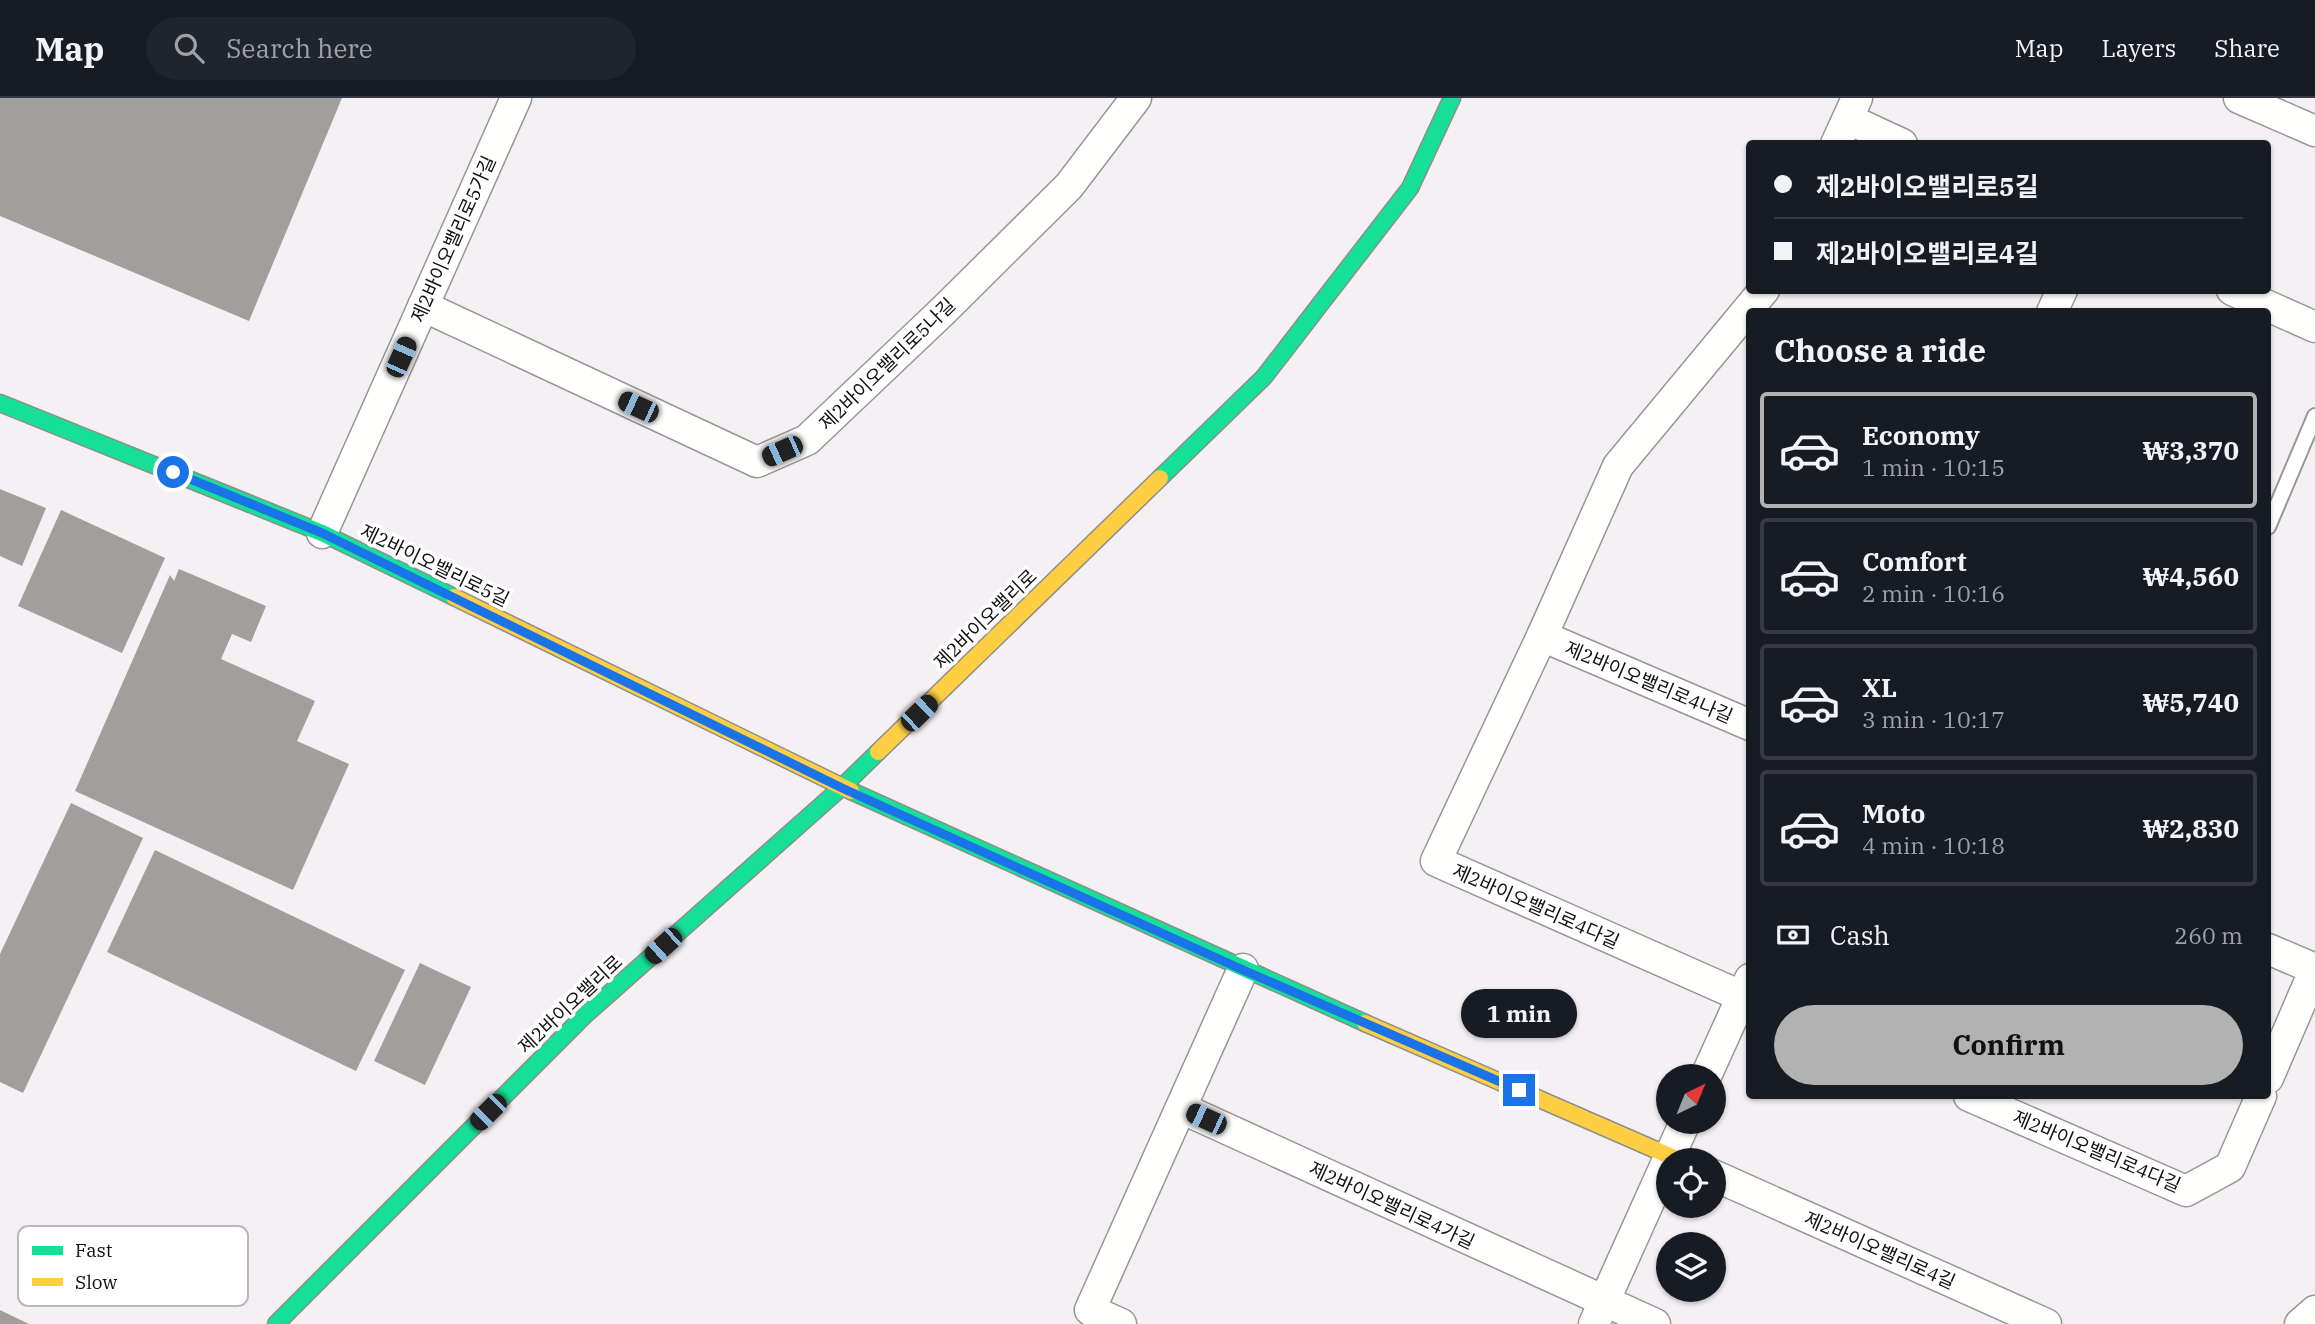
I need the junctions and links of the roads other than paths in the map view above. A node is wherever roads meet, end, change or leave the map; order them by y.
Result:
1 (516, 98) edge
2 (1136, 98) edge
3 (1452, 98) edge
4 (2239, 98) edge
5 (1847, 120) edge
6 (2315, 131) edge
7 (1893, 140) edge
8 (1761, 294) edge
9 (2241, 294) edge
10 (423, 306) junction
11 (1749, 308) edge
12 (1746, 312) edge
13 (2315, 327) edge
14 (0, 402) edge
15 (2315, 416) edge
16 (2271, 520) edge
17 (322, 533) junction
18 (1542, 636) junction
19 (1746, 723) edge
20 (842, 788) junction
21 (2271, 949) edge
22 (2315, 969) edge
23 (1243, 970) junction
24 (1746, 992) edge
25 (1746, 994) edge
26 (1712, 1064) edge
27 (2271, 1071) edge
28 (1976, 1099) edge
29 (2260, 1099) edge
30 (1181, 1108) junction
31 (1656, 1150) edge
32 (1726, 1181) edge
33 (1656, 1195) edge
34 (2315, 1311) edge
35 (1599, 1313) edge
36 (276, 1324) edge
37 (1121, 1324) edge
38 (1656, 1324) edge
39 (2046, 1324) edge
40 (2300, 1324) edge

1 - 10 street, 제2바이오밸리로5가길
2 - 10 street, 제2바이오밸리로5나길
3 - 20 street, 제2바이오밸리로
4 - 6 street
5 - 7 street
8 - 11 street, 제2바이오밸리로4나길
9 - 13 street
10 - 17 street, 제2바이오밸리로5가길
12 - 18 street, 제2바이오밸리로4나길
14 - 17 street, 제2바이오밸리로5길
15 - 16 lane
17 - 20 street, 제2바이오밸리로5길
18 - 19 street, 제2바이오밸리로4나길
18 - 24 street, 제2바이오밸리로4다길
20 - 23 street
20 - 36 street, 제2바이오밸리로
21 - 22 street
22 - 27 street
23 - 30 street
23 - 31 street
25 - 26 street
28 - 29 street, 제2바이오밸리로4다길
30 - 35 street, 제2바이오밸리로4가길
30 - 37 street
32 - 39 street, 제2바이오밸리로4길
33 - 35 street
34 - 40 street
35 - 38 street, 제2바이오밸리로4가길

